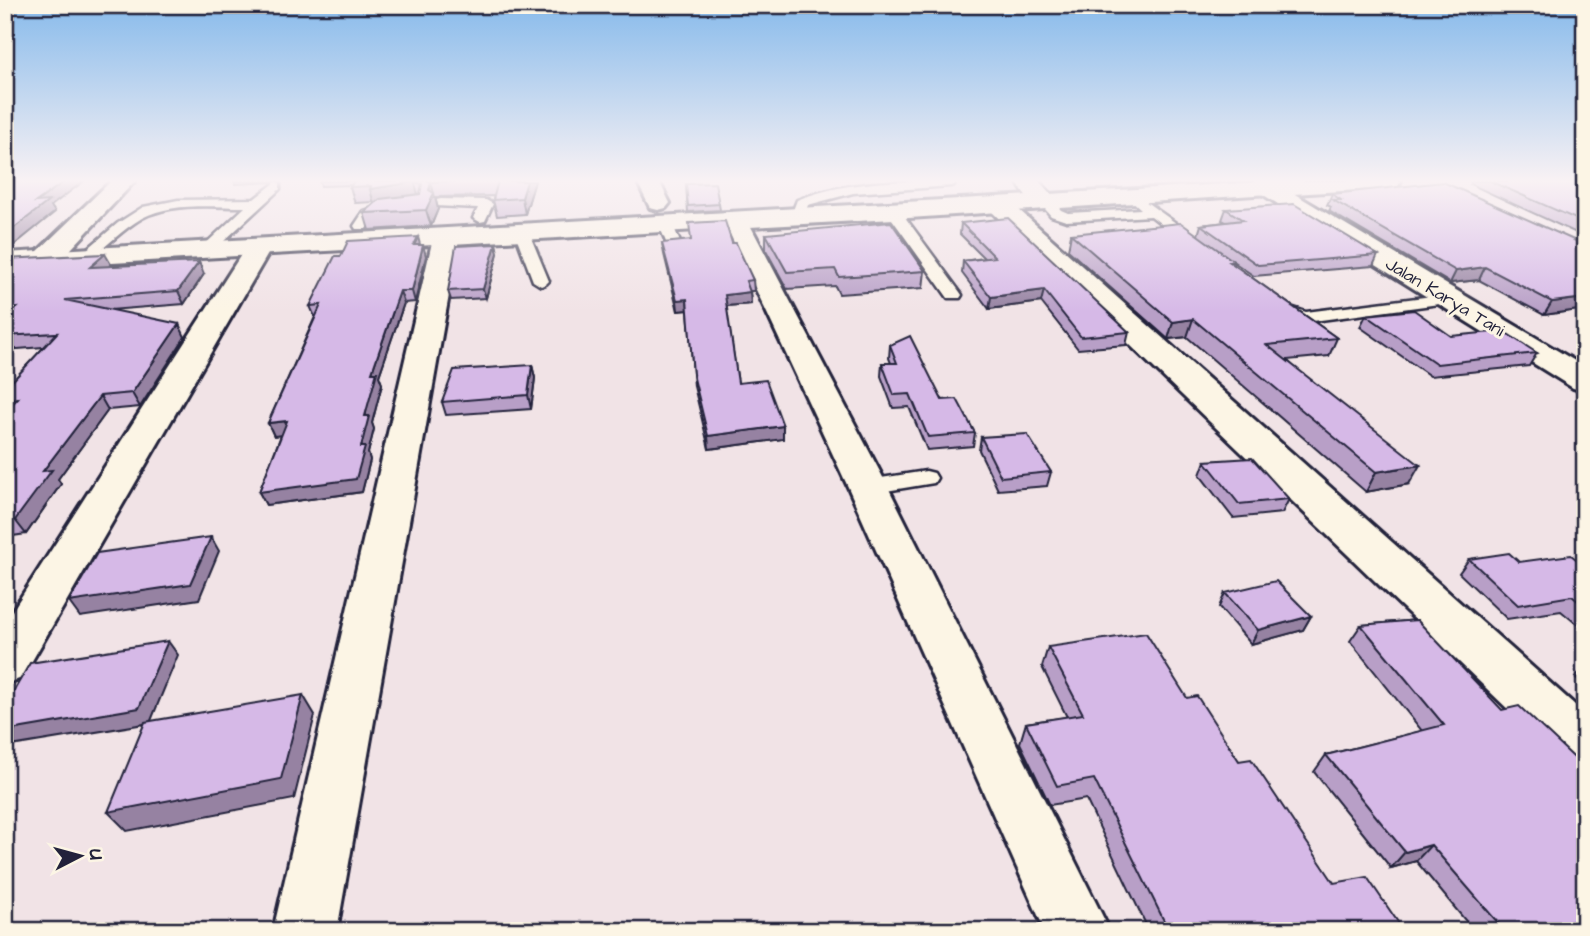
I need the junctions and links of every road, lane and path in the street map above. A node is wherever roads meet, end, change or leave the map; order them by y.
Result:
1 (464, 224) edge
2 (80, 225) edge
3 (125, 225) edge
4 (235, 225) edge
5 (362, 225) edge
6 (456, 225) edge
7 (468, 225) edge
8 (621, 225) edge
9 (738, 225) edge
10 (903, 225) edge
11 (1047, 225) edge
12 (1170, 225) edge
13 (1332, 225) edge
14 (357, 233) junction
15 (522, 233) junction
16 (259, 247) junction
17 (206, 250) junction
18 (1209, 254) edge
19 (85, 257) junction
20 (47, 258) junction
21 (5, 261) edge
22 (541, 281) dead end
23 (954, 295) dead end
24 (1265, 296) edge
25 (1448, 299) junction
26 (1585, 381) edge
27 (926, 478) dead end
28 (868, 487) junction
29 (5, 664) edge
30 (1585, 748) edge
31 (305, 931) edge
32 (1078, 931) edge

1 - 31 main road
2 - 20 main road
3 - 19 lane
4 - 17 lane
5 - 14 lane
6 - 14 main road
7 - 15 main road
8 - 15 main road
9 - 28 main road
10 - 23 lane
11 - 30 main road
12 - 18 lane
13 - 25 main road, Jalan Karya Tani
14 - 16 main road
15 - 22 lane
16 - 17 main road
16 - 29 main road
17 - 19 main road
19 - 20 main road
20 - 21 main road
24 - 25 lane
25 - 26 main road, Jalan Karya Tani
27 - 28 lane
28 - 32 main road

